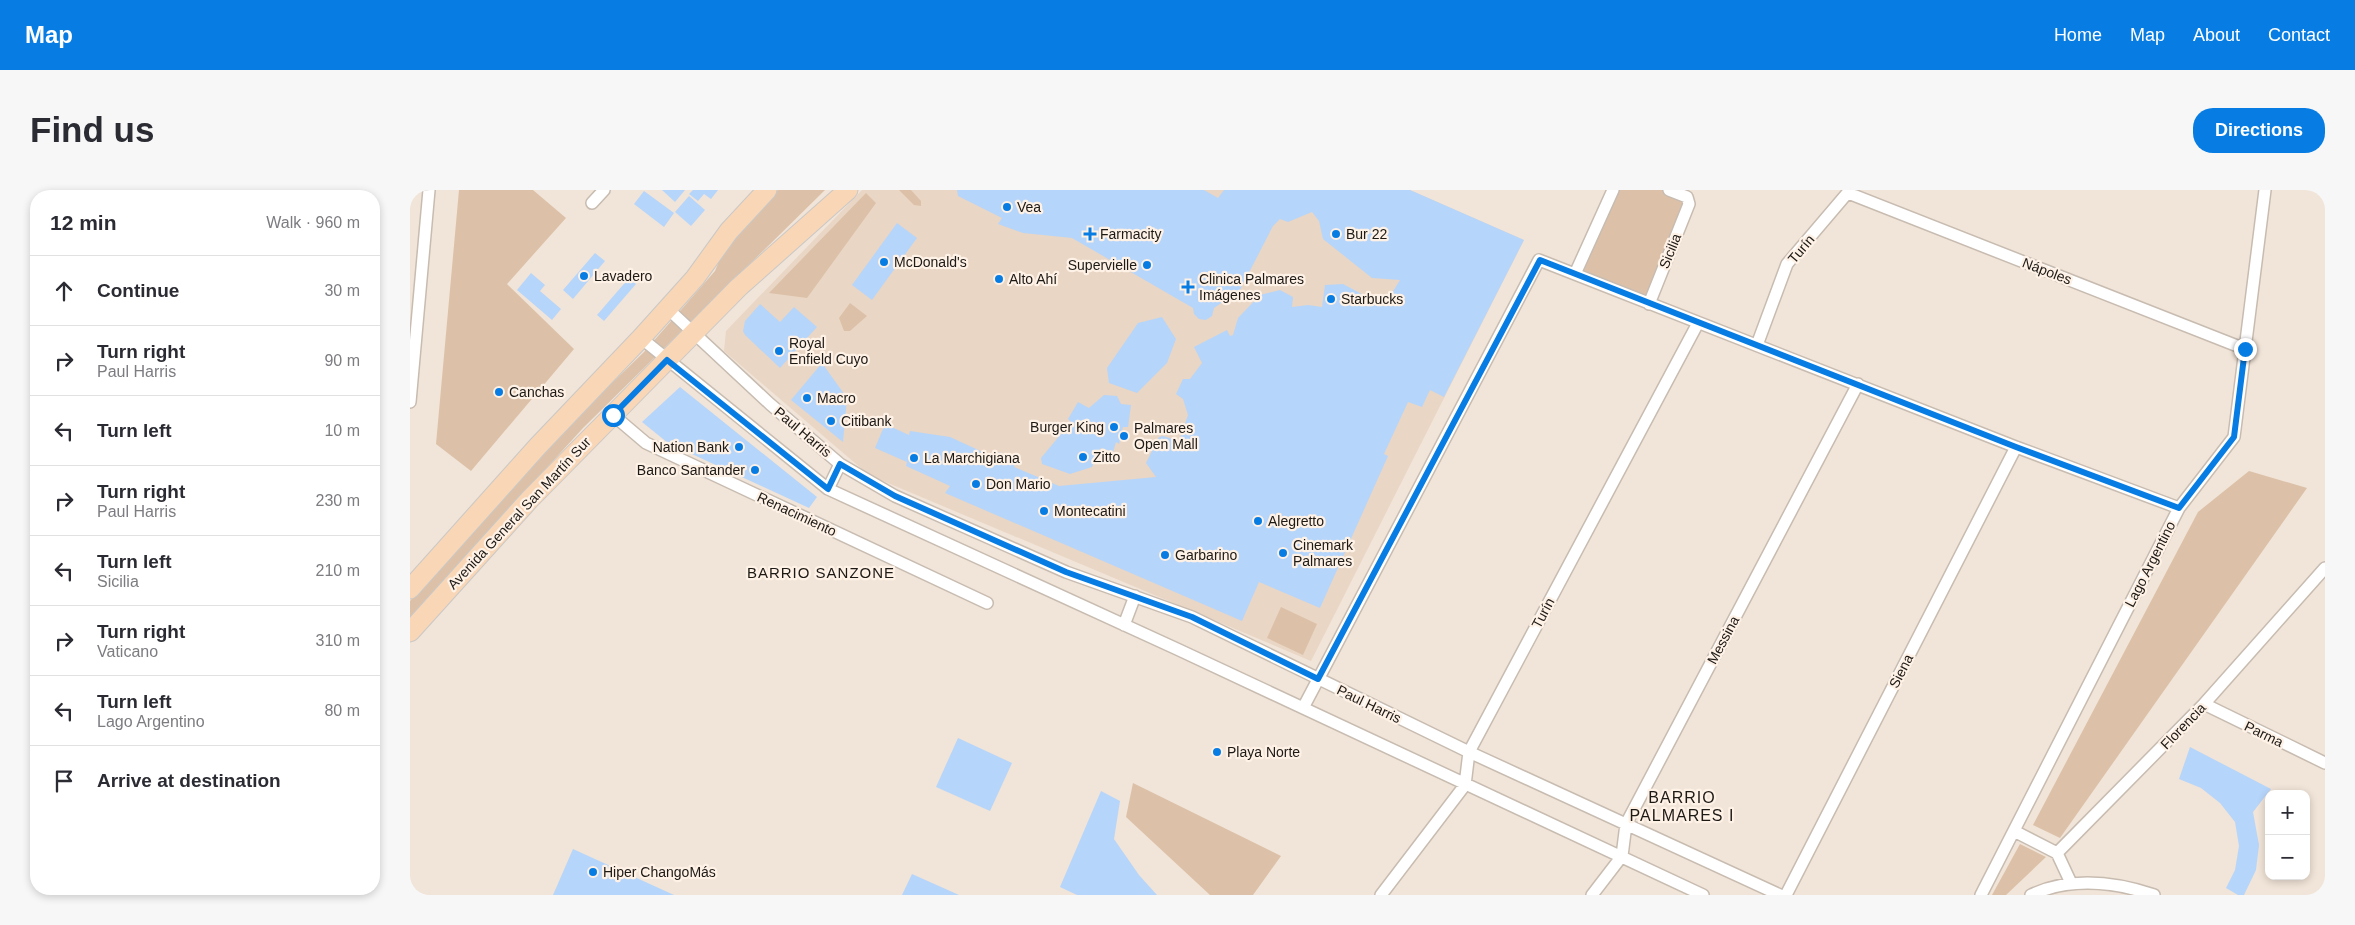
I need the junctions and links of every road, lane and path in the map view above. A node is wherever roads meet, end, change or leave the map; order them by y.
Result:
1 (428, 190) edge
2 (604, 190) edge
3 (767, 190) edge
4 (848, 190) edge
5 (1613, 190) edge
6 (1669, 190) edge
7 (2266, 190) edge
8 (1849, 192) edge
9 (592, 203) dead end
10 (1576, 274) junction
11 (1649, 304) junction
12 (667, 308) junction
13 (1698, 323) junction
14 (694, 332) junction
15 (641, 338) junction
16 (1757, 345) junction
17 (2245, 349) junction
18 (667, 360) junction
19 (1858, 384) junction
20 (410, 402) edge
21 (613, 415) junction
22 (2016, 447) junction
23 (840, 464) junction
24 (828, 489) junction
25 (2179, 508) junction
26 (2323, 573) edge
27 (410, 589) edge
28 (1135, 596) junction
29 (987, 603) dead end
30 (1124, 625) junction
31 (410, 632) edge
32 (1318, 679) junction
33 (2204, 704) junction
34 (1303, 708) junction
35 (1469, 752) junction
36 (2325, 764) edge
37 (1465, 785) junction
38 (1626, 824) junction
39 (2014, 831) junction
40 (2057, 853) junction
41 (1622, 856) junction
42 (2071, 883) junction
43 (1381, 895) edge
44 (1592, 895) edge
45 (1703, 895) edge
46 (1780, 895) edge
47 (1786, 895) edge
48 (1981, 895) edge
49 (2031, 895) edge
50 (2154, 895) edge

1 - 20 street
2 - 9 street
3 - 12 main road, Avenida General San Martín Sur
4 - 14 main road, Avenida General San Martín Sur
5 - 10 street
6 - 11 street, Sicilia
7 - 17 street, Lago Argentino
8 - 16 street, Turín
8 - 17 street, Nápoles
10 - 11 street
10 - 32 street
11 - 13 street
12 - 14 street, Paul Harris
12 - 15 main road, Avenida General San Martín Sur
13 - 16 street
13 - 35 street, Turín
14 - 18 main road, Avenida General San Martín Sur
14 - 23 street, Paul Harris
15 - 18 street, Paul Harris
15 - 27 main road, Avenida General San Martín Sur
16 - 19 street
17 - 25 street, Lago Argentino
18 - 21 main road, Avenida General San Martín Sur
18 - 24 street, Paul Harris
19 - 22 street
19 - 38 street, Messina
21 - 29 street, Renacimiento
21 - 31 main road, Avenida General San Martín Sur
22 - 25 street
22 - 47 street, Siena
23 - 24 street
23 - 28 street, Paul Harris
24 - 30 street, Paul Harris
25 - 39 street, Lago Argentino
26 - 33 street, Florencia
28 - 30 street
28 - 32 street, Paul Harris
30 - 34 street, Paul Harris
32 - 34 street
32 - 35 street, Paul Harris
33 - 36 street, Parma
33 - 40 street, Florencia
34 - 37 street, Paul Harris
35 - 37 street, Turín
35 - 38 street, Paul Harris
37 - 41 street, Paul Harris
37 - 43 street
38 - 41 street, Messina
38 - 46 street, Paul Harris
39 - 40 street
39 - 48 street, Lago Argentino
40 - 42 street
41 - 44 street
41 - 45 street, Paul Harris
42 - 49 street
42 - 50 street

